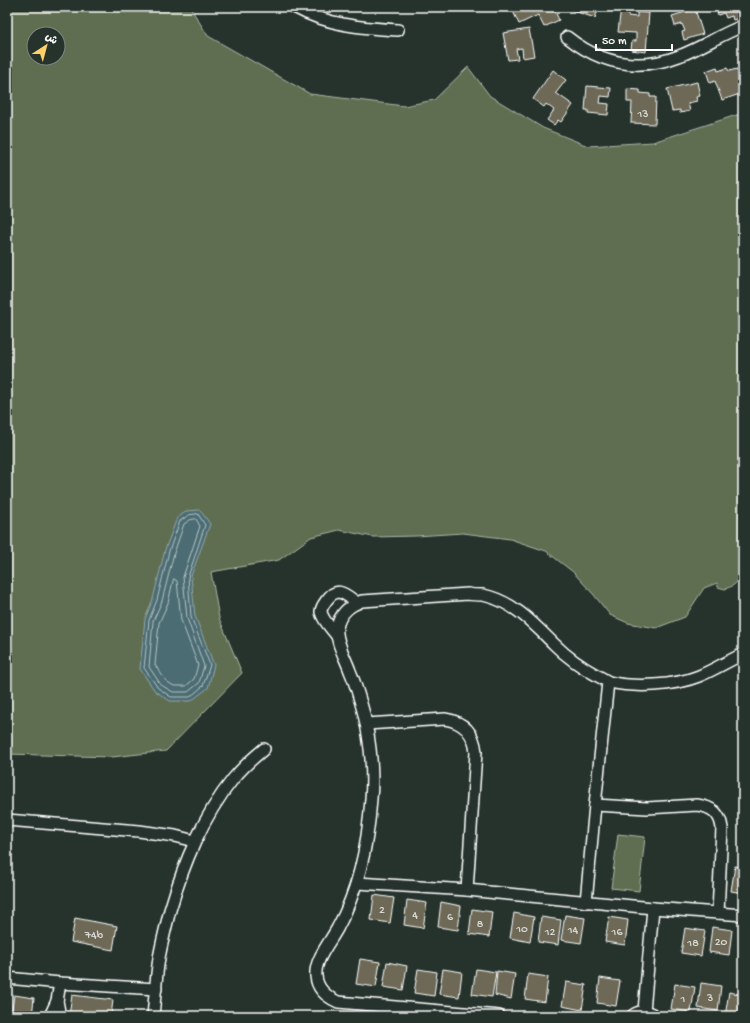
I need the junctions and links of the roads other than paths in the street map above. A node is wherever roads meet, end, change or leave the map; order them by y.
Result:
1 (294, 7) edge
2 (743, 26) edge
3 (398, 30) dead end
4 (566, 37) dead end
5 (357, 603) junction
6 (337, 636) junction
7 (743, 654) edge
8 (608, 682) junction
9 (366, 724) junction
10 (264, 749) dead end
11 (595, 805) junction
12 (7, 820) edge
13 (195, 841) junction
14 (357, 883) junction
15 (467, 890) junction
16 (586, 902) junction
17 (653, 908) junction
18 (718, 914) junction
19 (743, 915) edge
20 (7, 978) edge
21 (60, 983) junction
22 (156, 989) junction
23 (644, 1011) junction
24 (57, 1012) edge
25 (153, 1016) edge
26 (499, 1016) edge
27 (632, 1016) edge
28 (655, 1016) edge

1 - 3 street
2 - 4 street
5 - 6 street
5 - 6 street
5 - 8 street
6 - 9 street
7 - 8 street
8 - 11 street
9 - 14 street
9 - 15 street
10 - 13 street
11 - 16 street
11 - 18 street
12 - 13 street
13 - 22 street
14 - 15 street
14 - 26 street
15 - 16 street
16 - 17 street
17 - 18 street
17 - 23 street
18 - 19 street
20 - 21 street
21 - 22 street
21 - 24 street
22 - 25 street
23 - 27 street
23 - 28 street

